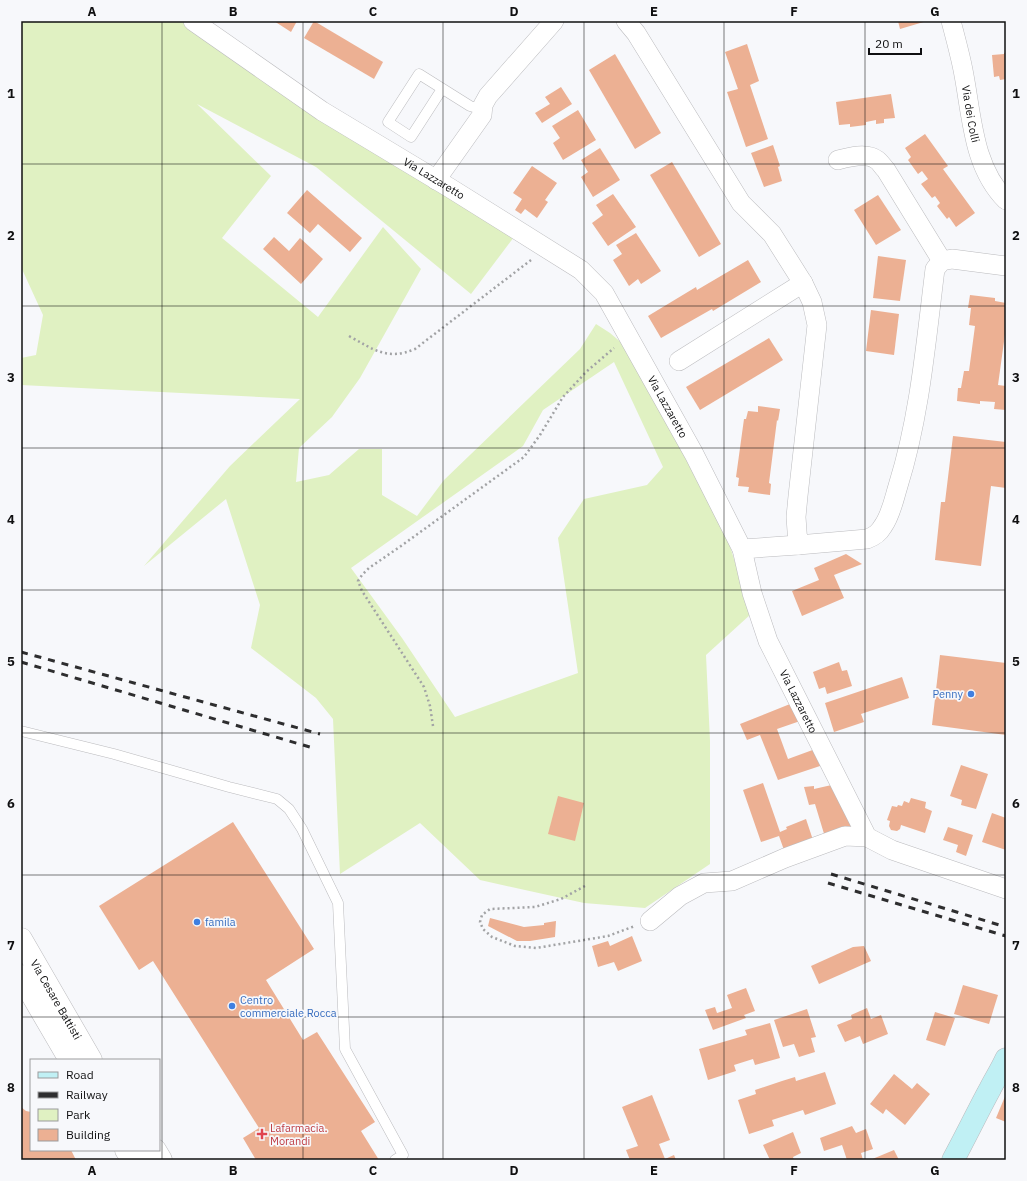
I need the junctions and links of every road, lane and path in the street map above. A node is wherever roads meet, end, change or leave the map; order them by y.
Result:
1 (193, 21) edge
2 (554, 21) edge
3 (626, 21) edge
4 (951, 21) edge
5 (442, 89) junction
6 (483, 105) junction
7 (838, 160) dead end
8 (436, 180) junction
9 (1006, 200) edge
10 (546, 248) junction
11 (942, 261) junction
12 (1006, 266) edge
13 (803, 283) junction
14 (349, 336) dead end
15 (628, 336) junction
16 (679, 361) dead end
17 (798, 545) junction
18 (742, 549) junction
19 (433, 726) dead end
20 (21, 730) edge
21 (867, 836) junction
22 (585, 886) dead end
23 (1006, 889) edge
24 (650, 921) joint
25 (21, 939) edge
26 (21, 976) edge
27 (1006, 1046) edge
28 (69, 1059) edge
29 (90, 1059) edge
30 (1006, 1059) edge
31 (990, 1088) junction
32 (127, 1151) edge
33 (144, 1151) edge
34 (156, 1151) edge
35 (401, 1158) edge
36 (133, 1160) edge
37 (150, 1160) edge
38 (161, 1160) edge
39 (953, 1160) edge

1 - 8 street, Via Lazzaretto
2 - 6 street
3 - 13 street
4 - 9 street, Via dei Colli
5 - 5 lane
5 - 6 lane
6 - 8 street
7 - 11 street
8 - 10 street, Via Lazzaretto
10 - 14 path
10 - 15 street, Via Lazzaretto
11 - 12 street
11 - 17 street
13 - 16 street
13 - 17 street
15 - 18 street, Via Lazzaretto
15 - 19 path
17 - 18 street
18 - 21 street, Via Lazzaretto
20 - 35 lane
21 - 23 street
21 - 24 street
22 - 24 path
25 - 29 street, Via Cesare Battisti
26 - 28 street, Via Cesare Battisti
27 - 31 main road
30 - 31 main road
31 - 39 main road
32 - 36 street
33 - 37 lane
34 - 38 street

